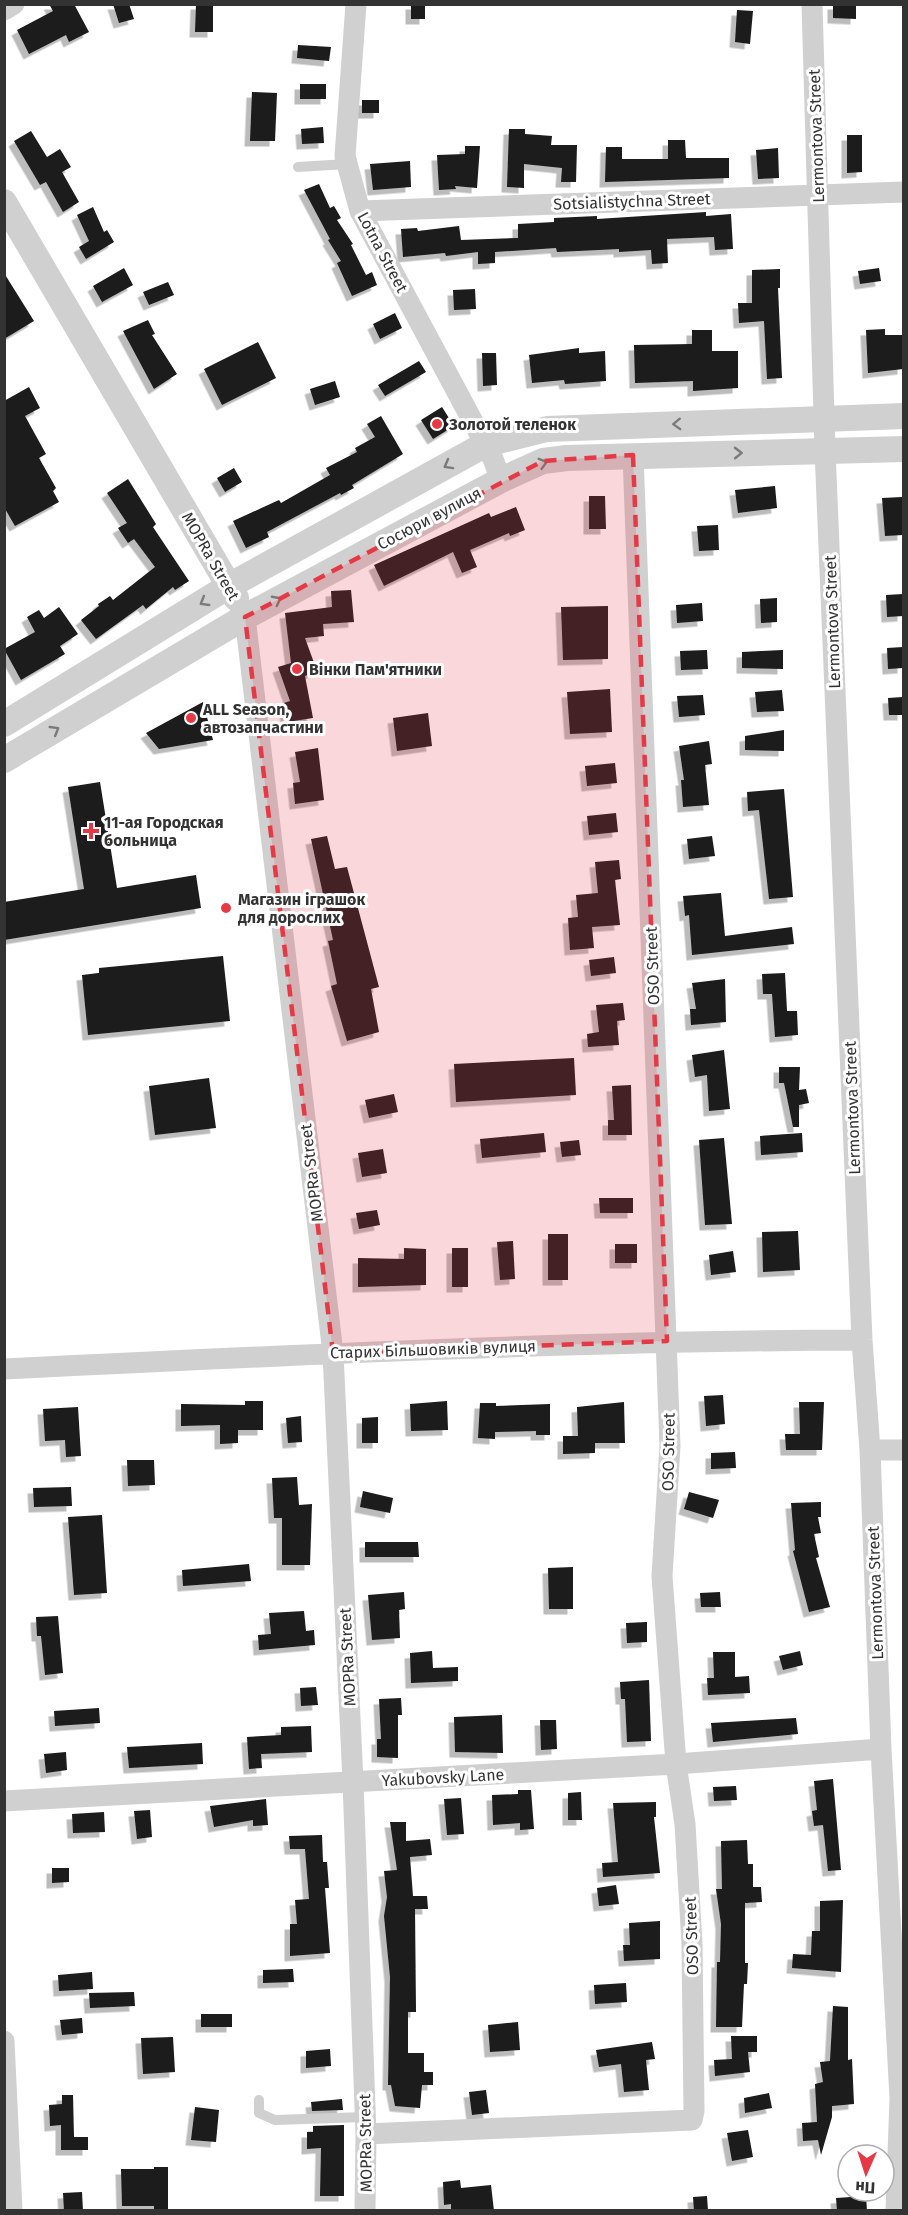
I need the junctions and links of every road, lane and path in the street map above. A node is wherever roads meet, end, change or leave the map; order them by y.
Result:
1 (14, 4) edge
2 (356, 4) edge
3 (812, 4) edge
4 (4, 10) edge
5 (347, 164) junction
6 (298, 166) dead end
7 (903, 192) edge
8 (817, 195) junction
9 (4, 202) edge
10 (360, 211) junction
11 (903, 416) edge
12 (824, 418) junction
13 (486, 444) junction
14 (903, 449) edge
15 (825, 450) junction
16 (633, 455) junction
17 (501, 480) junction
18 (237, 600) junction
19 (4, 723) edge
20 (4, 760) edge
21 (862, 1340) junction
22 (667, 1341) junction
23 (333, 1353) junction
24 (4, 1369) edge
25 (870, 1450) junction
26 (903, 1450) edge
27 (881, 1749) junction
28 (676, 1764) junction
29 (353, 1782) junction
30 (4, 1802) edge
31 (4, 2041) edge
32 (902, 2098) edge
33 (259, 2100) dead end
34 (365, 2126) junction
35 (12, 2211) edge
36 (365, 2211) edge
37 (896, 2211) edge

1 - 4 street
2 - 5 street, Lotna Street
3 - 8 street, Lermontova Street
5 - 6 lane
5 - 10 street, Lotna Street
7 - 8 street, Sotsialistychna Street
8 - 10 street, Sotsialistychna Street
8 - 12 street, Lermontova Street
9 - 18 street, MOPRa Street
10 - 13 street, Lotna Street
11 - 12 street, Сосюри вулиця
12 -> 13 street, Сосюри вулиця
12 - 15 street, Lermontova Street
13 - 17 street, Lotna Street
13 -> 18 street, Сосюри вулиця
14 - 15 street, Сосюри вулиця
16 -> 15 street, Сосюри вулиця
15 - 21 street, Lermontova Street
17 -> 16 street, Сосюри вулиця
16 - 22 street, OSO Street
18 -> 17 street, Сосюри вулиця
18 -> 19 street, Сосюри вулиця
20 -> 18 street, Сосюри вулиця
18 - 23 street, MOPRa Street
21 - 22 street, Старих Більшовиків вулиця
21 - 25 street, Lermontova Street
22 - 23 street, Старих Більшовиків вулиця
22 - 28 street, OSO Street
23 - 24 street, Старих Більшовиків вулиця
23 - 29 street, MOPRa Street
25 - 26 street
25 - 27 street, Lermontova Street
27 - 28 street, Yakubovsky Lane
27 - 32 street, Lermontova Street
28 - 29 street, Yakubovsky Lane
28 - 34 street, OSO Street
29 - 30 street, Yakubovsky Lane
29 - 34 street, MOPRa Street
31 - 35 street
32 - 37 street, Lermontova Street
33 - 34 lane
34 - 36 street, MOPRa Street

